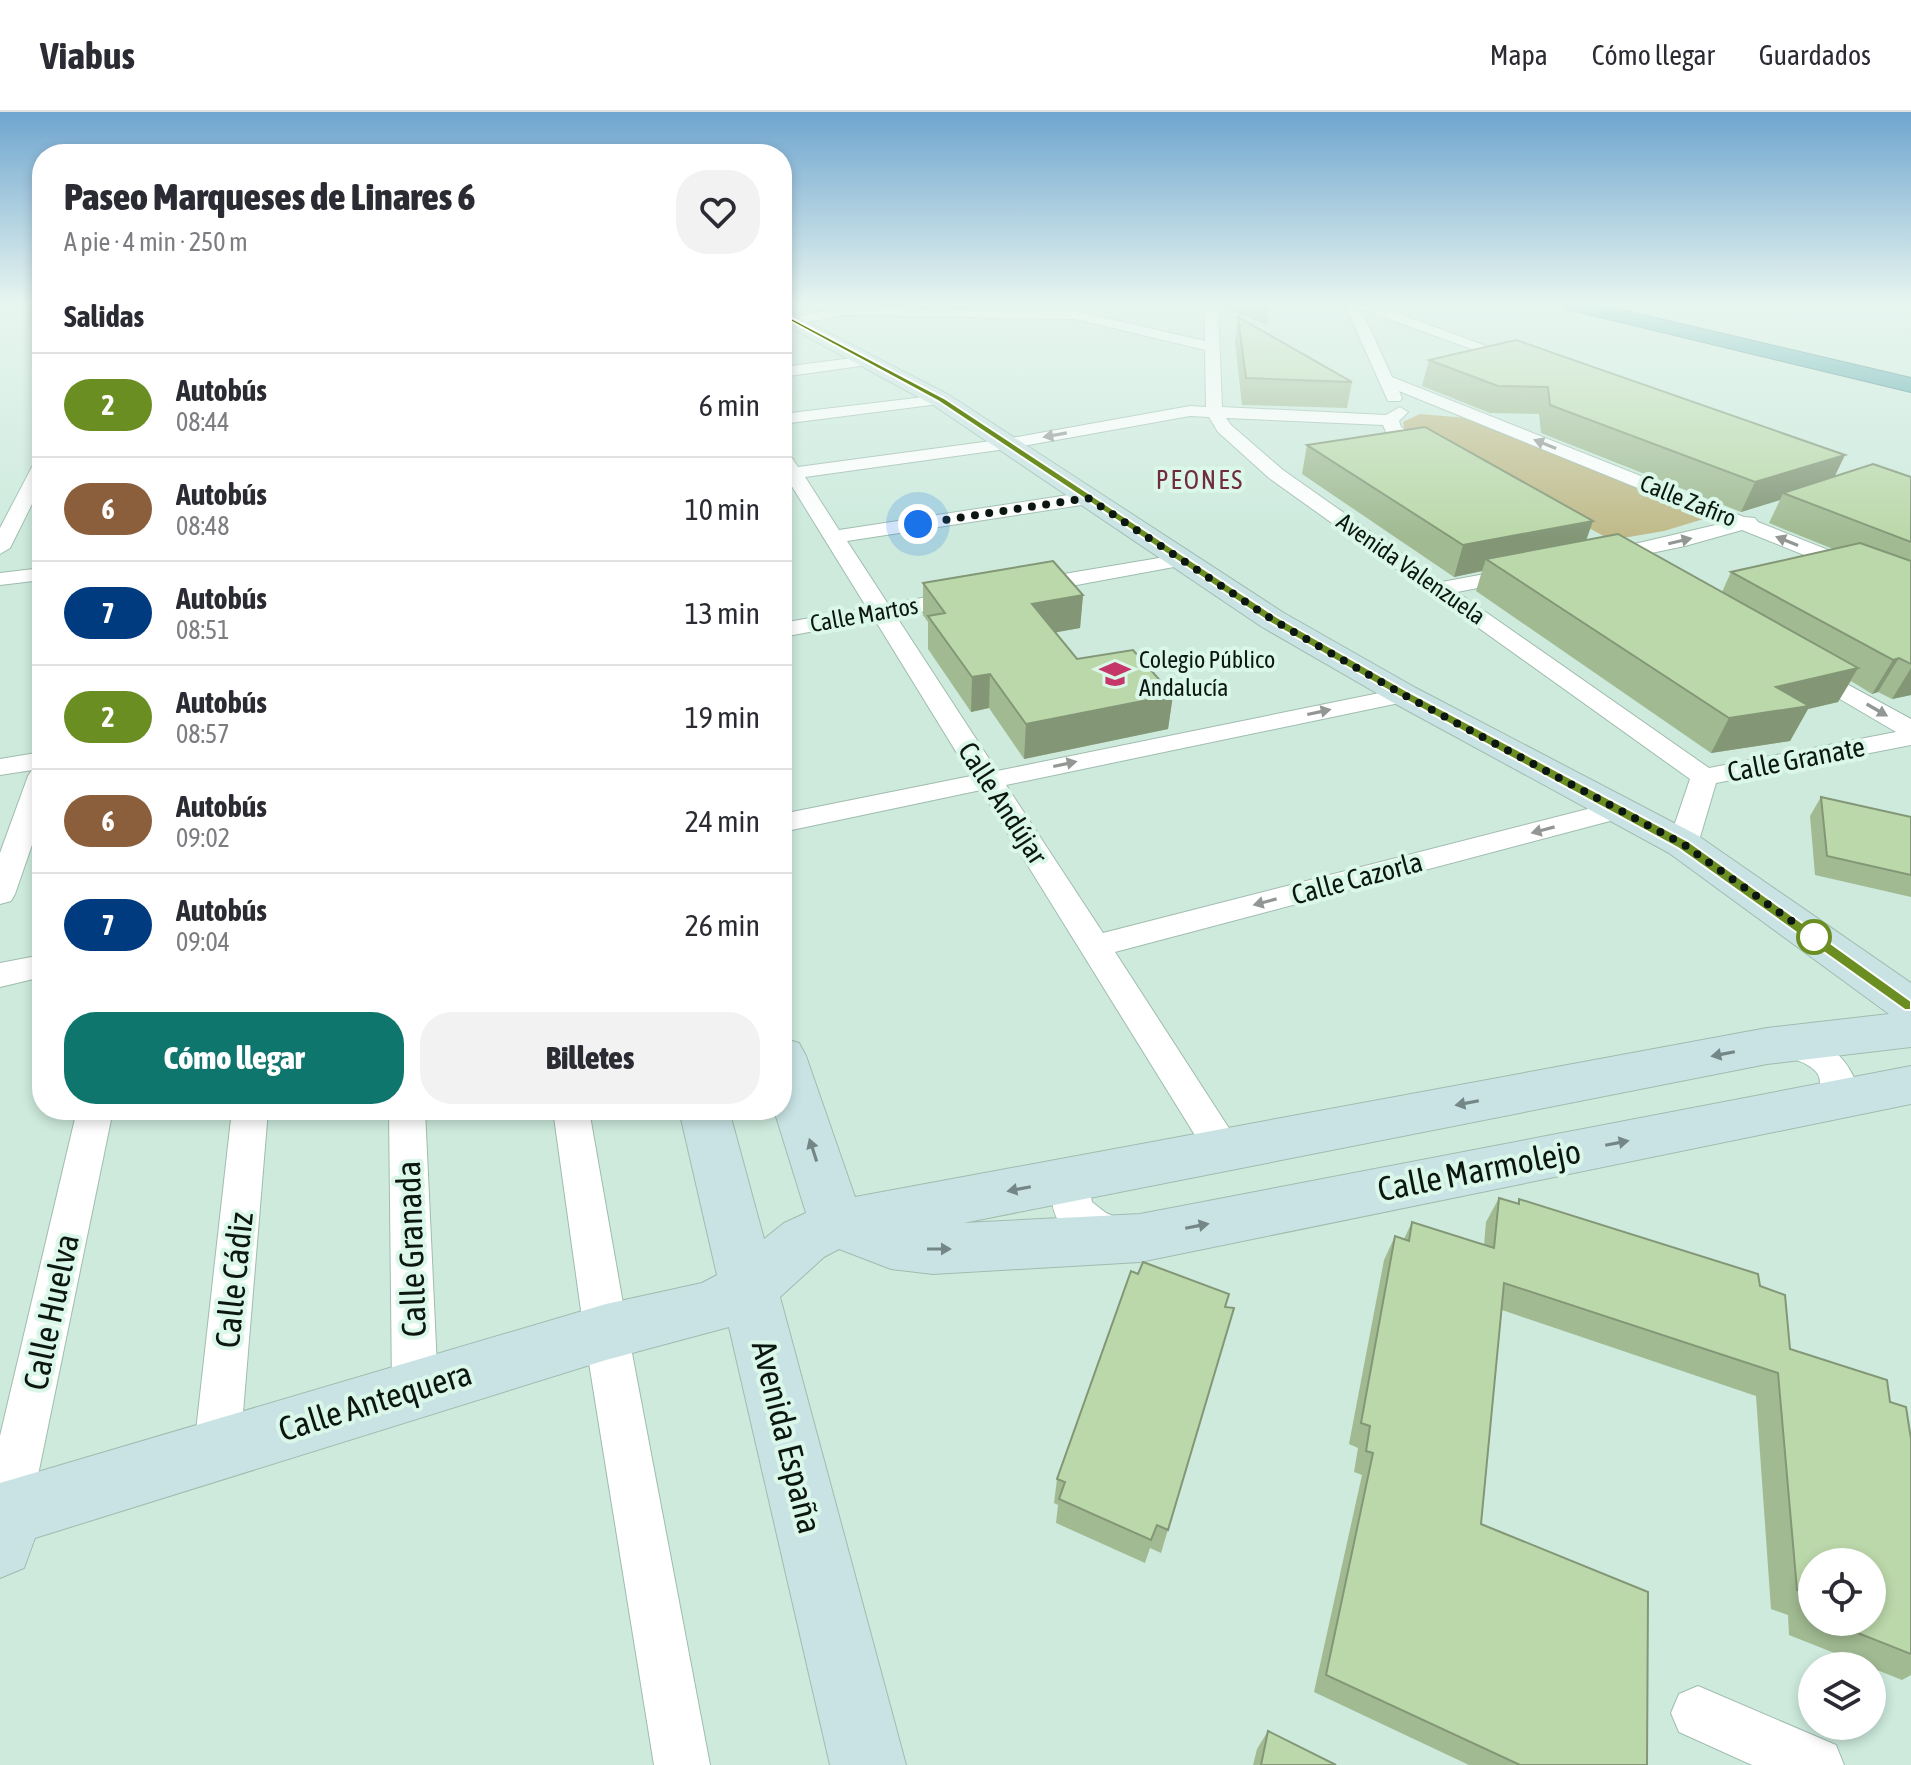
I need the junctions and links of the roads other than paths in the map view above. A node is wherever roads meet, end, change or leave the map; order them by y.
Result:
1 (908, 382) edge
2 (1213, 382) edge
3 (1387, 382) edge
4 (1391, 382) edge
5 (941, 400) junction
6 (1214, 412) junction
7 (1464, 412) junction
8 (1395, 416) junction
9 (792, 418) edge
10 (1113, 425) junction
11 (1140, 441) dead end
12 (1006, 444) junction
13 (1447, 461) edge
14 (792, 467) edge
15 (792, 477) edge
16 (32, 485) edge
17 (1088, 498) junction
18 (1772, 513) edge
19 (1743, 523) junction
20 (833, 537) junction
21 (0, 548) edge
22 (1581, 551) edge
23 (1610, 556) junction
24 (1183, 560) junction
25 (1548, 568) edge
26 (1638, 572) edge
27 (32, 575) edge
28 (0, 579) edge
29 (1439, 589) junction
30 (1911, 591) edge
31 (881, 612) junction
32 (792, 628) edge
33 (1788, 659) edge
34 (1404, 695) junction
35 (1911, 730) edge
36 (1911, 737) edge
37 (32, 762) edge
38 (0, 767) edge
39 (1704, 777) junction
40 (988, 780) junction
41 (32, 804) edge
42 (1619, 810) junction
43 (792, 821) edge
44 (1683, 844) junction
45 (0, 894) edge
46 (1094, 946) junction
47 (32, 968) edge
48 (0, 975) edge
49 (1911, 1006) edge
50 (1911, 1029) edge
51 (1785, 1044) junction
52 (1911, 1085) edge
53 (792, 1087) edge
54 (1832, 1101) junction
55 (93, 1120) edge
56 (249, 1120) edge
57 (407, 1120) edge
58 (573, 1120) edge
59 (707, 1120) edge
60 (1224, 1150) junction
61 (1088, 1176) junction
62 (837, 1224) junction
63 (1127, 1238) junction
64 (750, 1287) junction
65 (606, 1332) junction
66 (415, 1389) junction
67 (217, 1449) junction
68 (2, 1524) edge
69 (1698, 1713) dead end
70 (682, 1765) edge
71 (868, 1765) edge
72 (1816, 1765) edge

1 - 5 main road
2 - 6 street
3 - 8 street
4 - 7 street, Calle Zafiro
5 - 9 street
5 - 12 main road
6 - 8 street, Calle Zafiro
6 - 10 street, Calle Zafiro
6 - 29 street, Avenida Valenzuela
7 - 8 street, Calle Zafiro
19 -> 7 street, Calle Zafiro
8 - 13 street
10 - 11 street
10 -> 12 street, Calle Zafiro
12 - 14 street, Calle Zafiro
12 - 17 main road
15 - 20 street, Calle Andújar
16 - 21 street
17 - 20 street
17 - 24 main road
18 - 19 street
23 -> 19 street
30 -> 19 street, Calle Zafiro
20 - 31 street, Calle Andújar
22 - 23 street
23 - 26 street
24 - 31 street, Calle Martos
24 - 34 main road
25 - 29 street
27 - 28 street
29 - 39 street, Avenida Valenzuela
31 - 32 street, Calle Martos
31 - 40 street, Calle Andújar
33 -> 35 street
40 -> 34 street
34 - 42 main road
36 - 39 street, Calle Granate
37 - 38 street
39 - 44 street, Calle Granate
40 - 43 street
40 - 46 street, Calle Andújar
41 - 45 street
42 - 44 main road
42 -> 46 street, Calle Cazorla
44 - 49 main road
46 - 60 street, Calle Andújar
47 - 48 street
50 - 51 main road
51 - 54 street
51 -> 60 main road
52 - 54 main road, Calle Marmolejo
62 -> 53 main road
63 -> 54 main road, Calle Marmolejo
55 - 68 street, Calle Huelva
56 - 67 street, Calle Cádiz
57 - 66 street, Calle Granada
58 - 65 street
59 - 64 main road, Avenida España
60 - 61 main road
61 -> 62 main road
61 - 63 street
62 -> 63 main road, Calle Marmolejo
62 - 64 main road
64 - 65 main road, Calle Antequera
64 - 71 main road, Avenida España
65 - 66 main road, Calle Antequera
65 - 70 street
66 - 67 main road, Calle Antequera
67 - 68 main road, Calle Antequera
69 - 72 street

